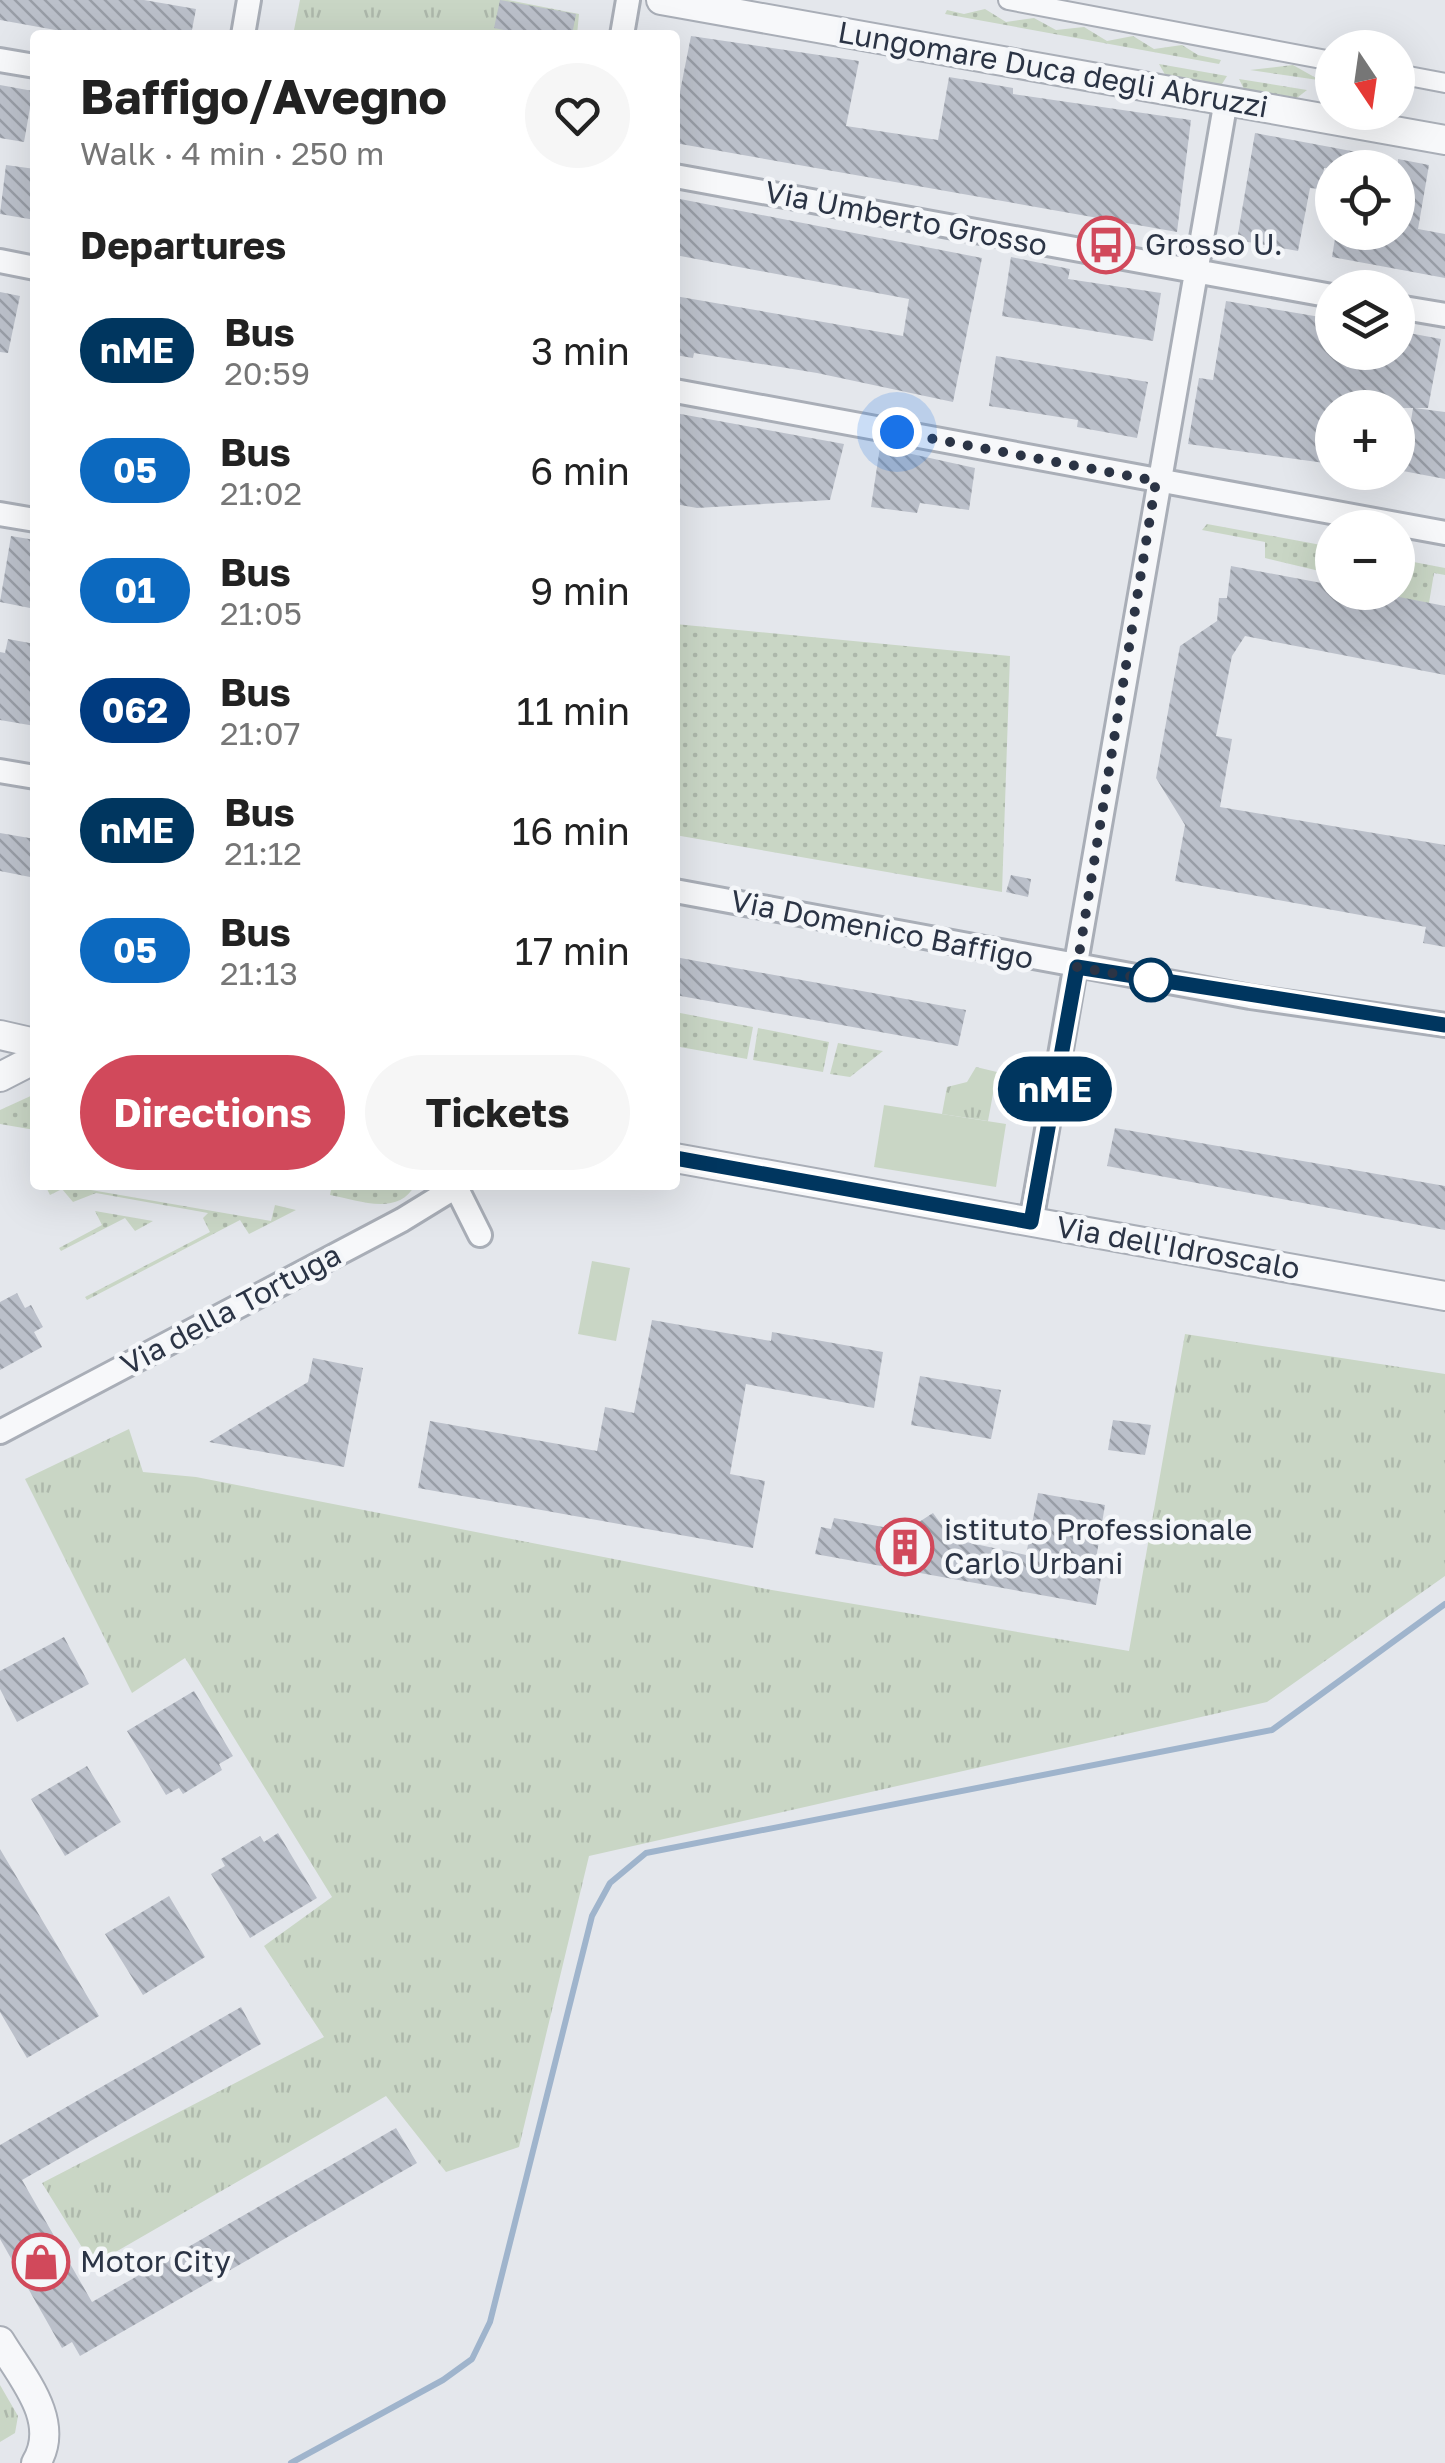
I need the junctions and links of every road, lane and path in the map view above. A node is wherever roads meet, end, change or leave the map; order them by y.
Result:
1 (249, 0) edge
2 (628, 0) edge
3 (660, 0) edge
4 (1008, 0) edge
5 (243, 30) edge
6 (623, 30) edge
7 (1315, 59) edge
8 (0, 60) edge
9 (30, 65) edge
10 (1415, 77) edge
11 (1445, 83) edge
12 (1226, 100) junction
13 (1445, 140) edge
14 (680, 177) edge
15 (0, 261) edge
16 (30, 267) edge
17 (1196, 272) junction
18 (1315, 293) edge
19 (1415, 310) edge
20 (1445, 316) edge
21 (680, 391) edge
22 (1156, 481) junction
23 (0, 514) edge
24 (30, 519) edge
25 (1445, 533) edge
26 (0, 771) edge
27 (30, 777) edge
28 (680, 892) edge
29 (1077, 967) junction
30 (1445, 1025) edge
31 (0, 1035) edge
32 (30, 1041) edge
33 (30, 1061) edge
34 (0, 1077) edge
35 (680, 1159) edge
36 (452, 1190) edge
37 (459, 1190) edge
38 (1031, 1222) junction
39 (480, 1235) dead end
40 (1445, 1296) edge
41 (0, 1432) edge
42 (0, 2340) edge
43 (36, 2463) edge

1 - 5 street
2 - 6 street
3 - 12 street, Lungomare Duca degli Abruzzi
4 - 7 street, Lungomare Duca degli Abruzzi
8 - 9 street
10 - 11 street
12 - 13 street, Lungomare Duca degli Abruzzi
12 - 17 street
14 - 17 street, Via Umberto Grosso
15 - 16 street
17 - 18 street, Via Umberto Grosso
17 - 22 street
19 - 20 street
21 - 22 street
22 - 25 street
22 - 29 street
23 - 24 street
26 - 27 street
28 - 29 street, Via Domenico Baffigo
29 - 30 street, Via Domenico Baffigo
29 - 38 street
31 - 32 street
33 - 34 street
35 - 38 street, Via dell'Idroscalo
36 - 41 street, Via della Tortuga
37 - 39 street
38 - 40 street, Via dell'Idroscalo
42 - 43 street

